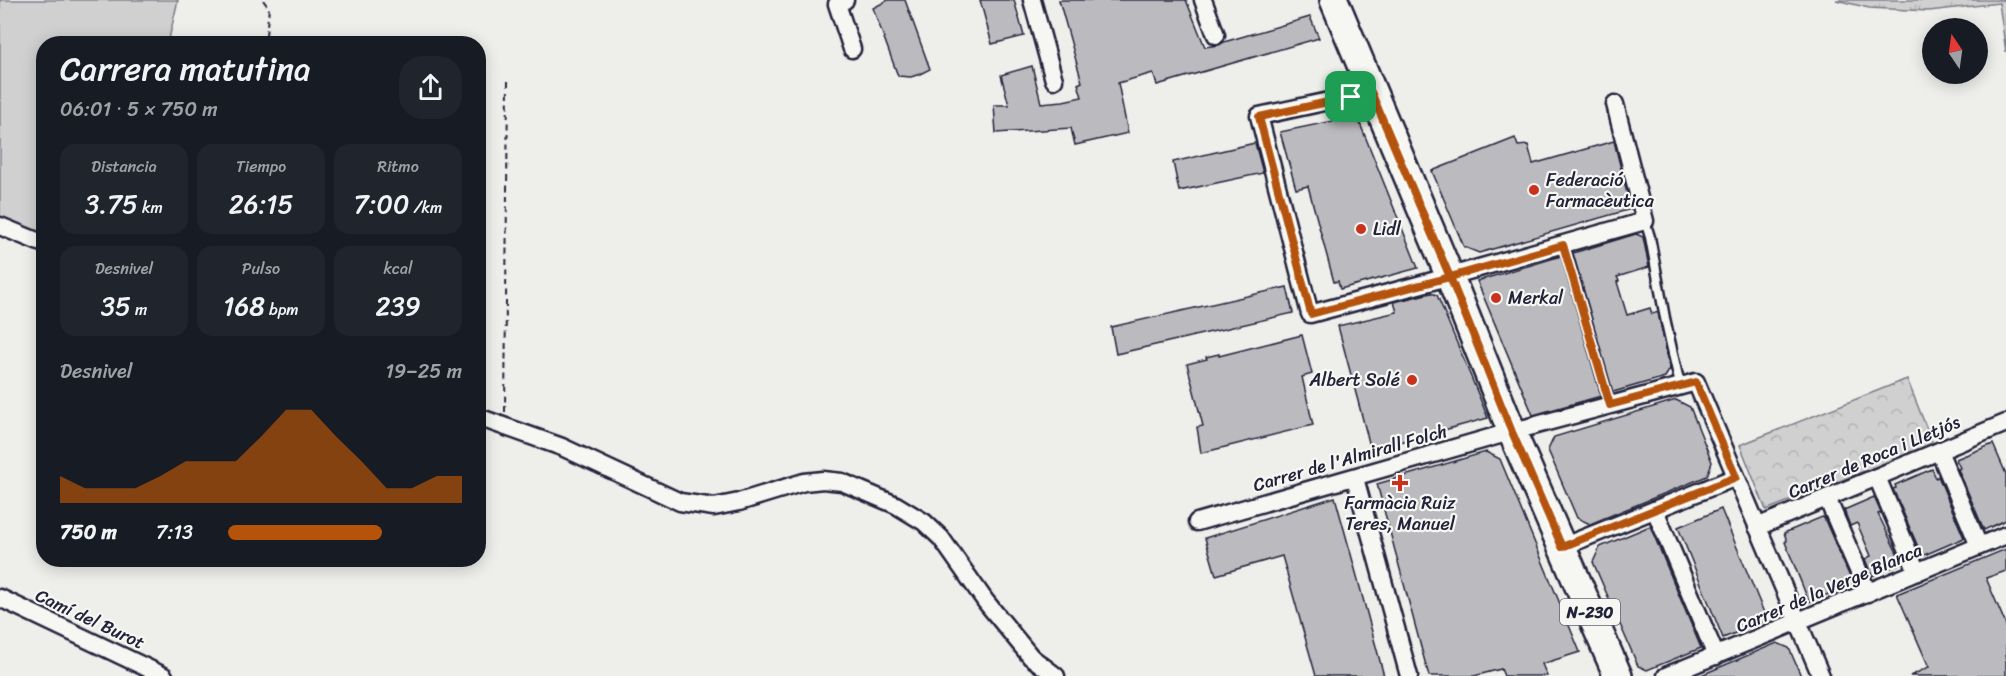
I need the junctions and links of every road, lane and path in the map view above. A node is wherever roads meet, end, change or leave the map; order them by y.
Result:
1 (263, 0) edge
2 (1032, 0) edge
3 (1203, 0) edge
4 (1334, 0) edge
5 (841, 2) edge
6 (1216, 35) dead end
7 (266, 36) edge
8 (852, 49) dead end
9 (1054, 80) dead end
10 (508, 81) dead end
11 (1371, 92) junction
12 (1615, 105) dead end
13 (1645, 221) junction
14 (0, 226) edge
15 (36, 241) edge
16 (1563, 245) junction
17 (1450, 277) junction
18 (1688, 383) junction
19 (1610, 405) junction
20 (486, 420) edge
21 (505, 426) junction
22 (2005, 427) edge
23 (1512, 432) junction
24 (1939, 451) junction
25 (1355, 477) junction
26 (1736, 477) junction
27 (1877, 477) junction
28 (1827, 498) junction
29 (1656, 510) junction
30 (1197, 522) dead end
31 (1757, 527) junction
32 (2006, 535) edge
33 (1979, 546) junction
34 (1562, 547) junction
35 (1917, 572) junction
36 (1868, 593) junction
37 (0, 598) edge
38 (1798, 622) junction
39 (1716, 656) junction
40 (164, 676) edge
41 (1056, 676) edge
42 (1409, 676) edge
43 (1618, 676) edge
44 (1666, 676) edge
45 (1821, 676) edge

1 - 7 path
2 - 9 street
3 - 6 street
4 - 11 main road, N-230
5 - 8 street
10 - 21 path
11 - 17 main road, N-230
11 - 17 street
12 - 13 street
13 - 16 street
13 - 18 lane
14 - 15 street
16 - 17 street
16 - 19 lane
17 - 23 main road, N-230
18 - 19 street, Carrer de l'Almirall Folch
18 - 26 street
19 - 23 street, Carrer de l'Almirall Folch
20 - 21 street
21 - 41 street
22 - 24 street, Carrer de Roca i Lletjós
23 - 25 street, Carrer de l'Almirall Folch
23 - 34 main road, N-230
24 - 27 street, Carrer de Roca i Lletjós
24 - 33 street
25 - 30 street, Carrer de l'Almirall Folch
25 - 42 street
26 - 29 street
26 - 31 street
27 - 28 street, Carrer de Roca i Lletjós
27 - 35 street
28 - 31 street, Carrer de Roca i Lletjós
28 - 36 street
29 - 34 street
29 - 39 street
31 - 38 street
32 - 33 street, Carrer de la Verge Blanca
33 - 35 street, Carrer de la Verge Blanca
34 - 43 main road, N-230
35 - 36 street, Carrer de la Verge Blanca
36 - 38 street, Carrer de la Verge Blanca
37 - 40 street, Camí del Burot
38 - 39 street, Carrer de la Verge Blanca
38 - 45 street
39 - 44 street, Carrer de la Verge Blanca

